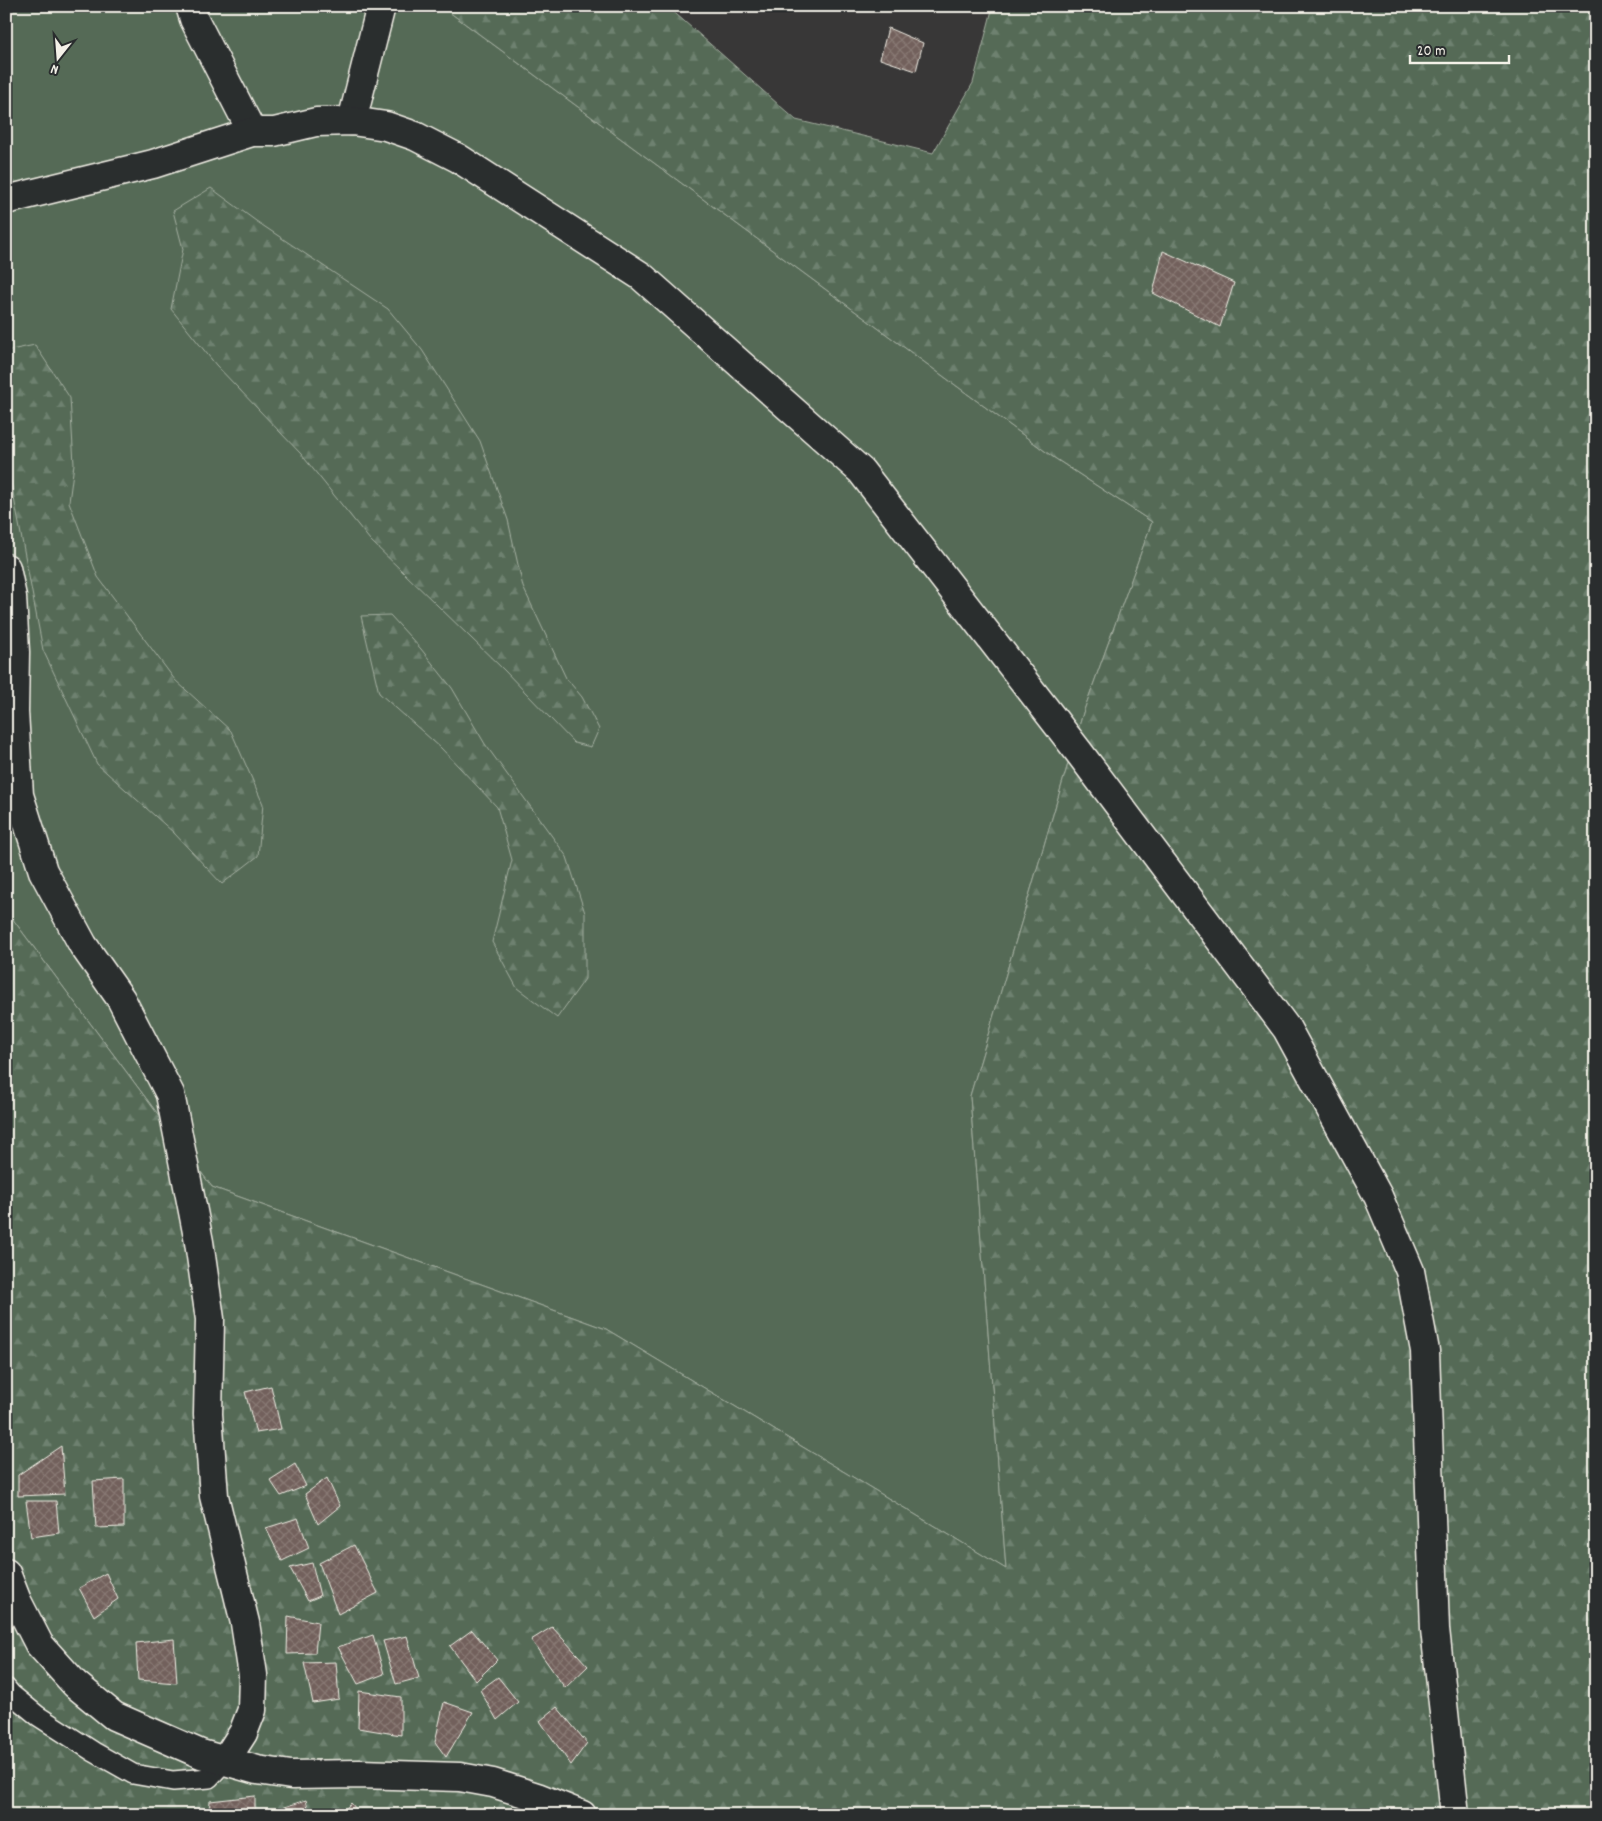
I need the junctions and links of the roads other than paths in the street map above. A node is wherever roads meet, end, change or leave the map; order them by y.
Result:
1 (190, 6) edge
2 (382, 6) edge
3 (352, 121) junction
4 (252, 132) junction
5 (6, 200) edge
6 (6, 568) edge
7 (6, 1573) edge
8 (6, 1688) edge
9 (225, 1761) junction
10 (582, 1815) edge
11 (1455, 1815) edge

1 - 4 street
2 - 3 street
3 - 4 street
3 - 11 street
4 - 5 street
6 - 9 street
7 - 9 street
8 - 9 lane
9 - 10 street

